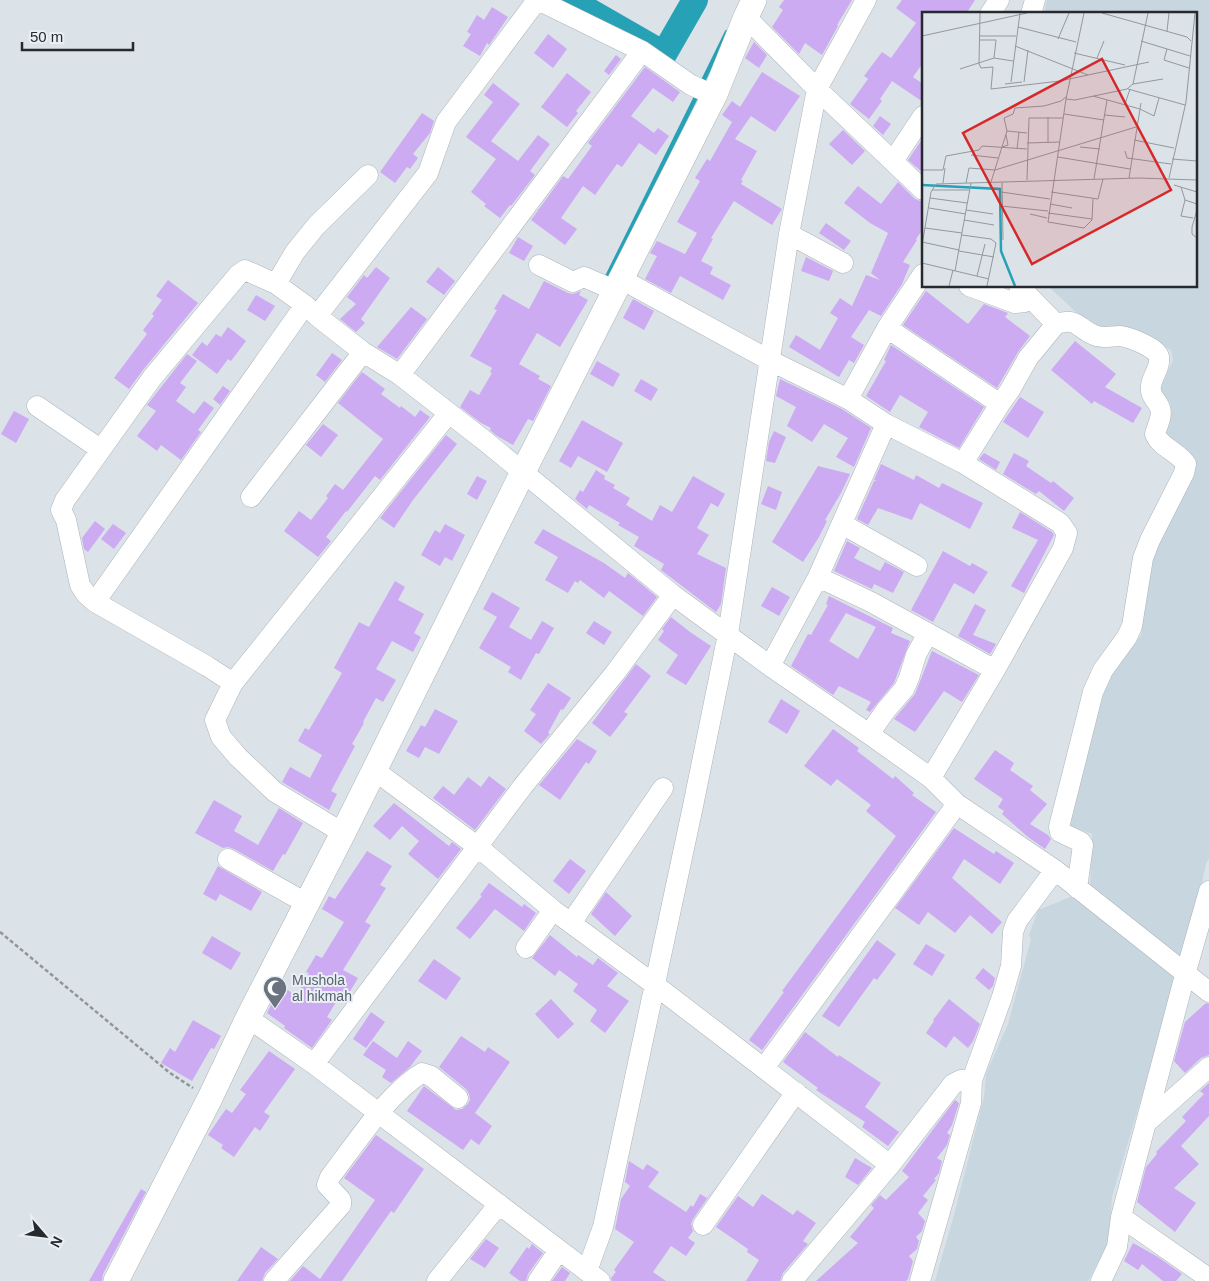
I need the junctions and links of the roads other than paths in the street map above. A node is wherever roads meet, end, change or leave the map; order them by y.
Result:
1 (538, 0) edge
2 (866, 0) edge
3 (999, 0) edge
4 (750, 8) edge
5 (991, 12) edge
6 (642, 51) junction
7 (818, 89) junction
8 (712, 94) junction
9 (922, 118) edge
10 (893, 161) junction
11 (368, 175) dead end
12 (922, 189) edge
13 (789, 234) junction
14 (843, 263) dead end
15 (539, 265) dead end
16 (922, 276) edge
17 (276, 284) junction
18 (610, 284) junction
19 (974, 288) edge
20 (1024, 292) edge
21 (311, 310) junction
22 (1056, 324) junction
23 (887, 328) junction
24 (363, 352) junction
25 (769, 360) junction
26 (400, 375) junction
27 (848, 399) junction
28 (1000, 404) junction
29 (37, 406) dead end
30 (448, 414) junction
31 (886, 424) junction
32 (100, 449) junction
33 (963, 463) junction
34 (522, 472) junction
35 (251, 497) dead end
36 (842, 524) junction
37 (917, 566) dead end
38 (818, 577) junction
39 (673, 595) junction
40 (95, 602) junction
41 (928, 633) junction
42 (728, 634) junction
43 (770, 666) junction
44 (996, 670) junction
45 (233, 683) junction
46 (870, 734) junction
47 (374, 770) junction
48 (931, 778) junction
49 (663, 788) dead end
50 (958, 804) junction
51 (343, 833) junction
52 (478, 847) junction
53 (228, 859) dead end
54 (1055, 870) junction
55 (1078, 888) junction
56 (1209, 891) edge
57 (306, 904) junction
58 (553, 910) junction
59 (571, 923) junction
60 (526, 948) dead end
61 (1185, 974) junction
62 (655, 985) junction
63 (1209, 992) edge
64 (248, 1018) junction
65 (314, 1064) junction
66 (1209, 1067) edge
67 (764, 1068) junction
68 (972, 1080) junction
69 (796, 1092) junction
70 (458, 1098) dead end
71 (378, 1114) junction
72 (1146, 1123) junction
73 (890, 1165) junction
74 (499, 1204) junction
75 (1121, 1217) junction
76 (703, 1225) dead end
77 (559, 1250) junction
78 (593, 1276) edge
79 (1207, 1277) edge
80 (796, 1280) edge
81 (116, 1281) edge
82 (274, 1281) edge
83 (437, 1281) edge
84 (538, 1281) edge
85 (920, 1281) edge
86 (1101, 1281) edge

1 - 6 street
1 - 21 street
2 - 7 street
3 - 5 street
4 - 7 street
4 - 8 main road
6 - 8 street
6 - 26 street
7 - 10 street
7 - 13 street
8 - 18 main road
9 - 10 street
10 - 12 street
11 - 17 street
13 - 14 street
13 - 25 street
15 - 18 street
16 - 23 street
17 - 21 street
17 - 32 street
18 - 25 street
18 - 34 main road
19 - 20 street
20 - 22 street
21 - 24 street
21 - 40 street
22 - 28 street
22 - 55 street
23 - 27 street
23 - 28 street
24 - 26 street
24 - 35 street
25 - 27 street
25 - 42 street
26 - 30 street
27 - 31 street
28 - 33 street
29 - 32 street
30 - 34 street
30 - 45 street
31 - 33 street
31 - 36 street
32 - 40 street
33 - 44 street
34 - 39 street
34 - 47 main road
36 - 37 street
36 - 38 street
38 - 41 street
38 - 43 street
39 - 42 street
39 - 52 street
40 - 45 street
41 - 44 street
41 - 46 street
42 - 43 street
42 - 62 street
43 - 46 street
44 - 48 street
45 - 51 street
46 - 48 street
47 - 51 main road
47 - 52 street
48 - 50 street
49 - 59 street
50 - 54 street
50 - 67 street
51 - 57 main road
52 - 58 street
52 - 65 street
53 - 57 street
54 - 55 street
54 - 68 street
55 - 61 street
56 - 61 street
57 - 64 main road
58 - 59 street
58 - 60 street
59 - 62 street
61 - 63 street
61 - 72 street
62 - 67 street
62 - 78 street
64 - 65 street
64 - 81 main road
65 - 71 street
66 - 72 street
67 - 69 street
68 - 73 street
68 - 85 street
69 - 73 street
69 - 76 street
70 - 71 street
71 - 74 street
71 - 82 street
72 - 75 street
73 - 80 street
74 - 77 street
74 - 83 street
75 - 79 street
75 - 86 street
77 - 78 street
77 - 84 street

